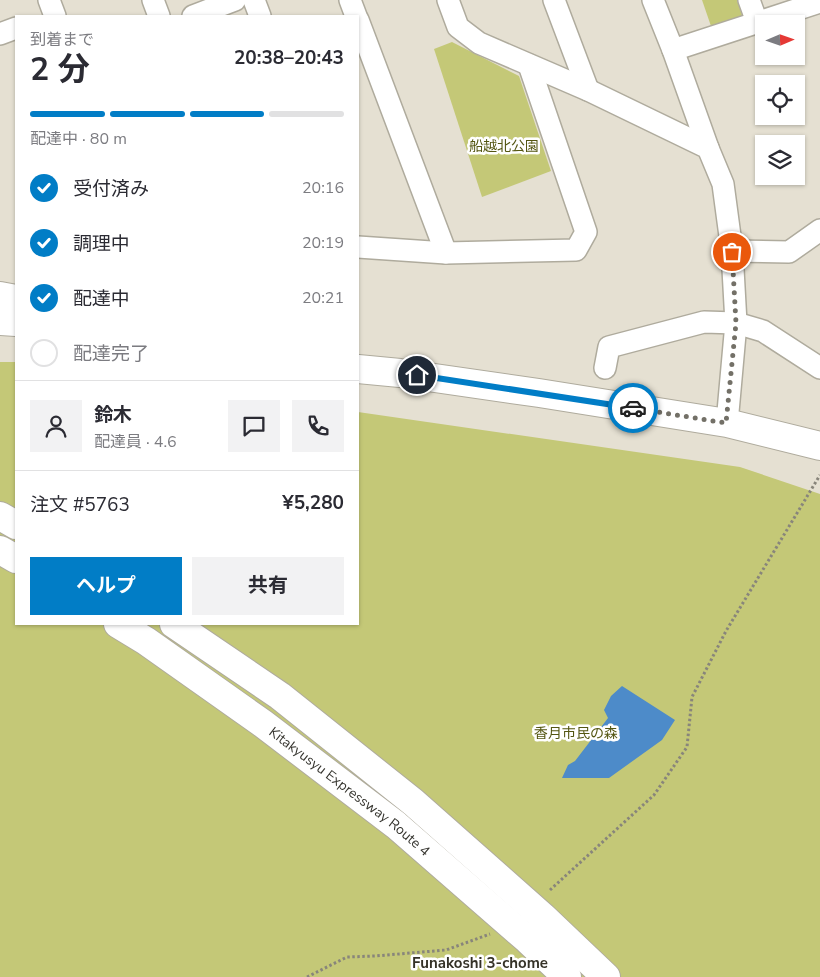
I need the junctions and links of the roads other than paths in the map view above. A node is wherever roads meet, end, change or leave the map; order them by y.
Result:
1 (153, 0) edge
2 (235, 0) edge
3 (254, 0) edge
4 (350, 0) edge
5 (448, 0) edge
6 (554, 0) edge
7 (653, 0) edge
8 (749, 0) edge
9 (820, 2) edge
10 (160, 15) edge
11 (196, 15) edge
12 (260, 15) edge
13 (356, 15) edge
14 (779, 15) edge
15 (755, 16) edge
16 (359, 23) edge
17 (755, 23) edge
18 (15, 28) edge
19 (0, 34) edge
20 (673, 50) junction
21 (530, 65) junction
22 (588, 90) junction
23 (708, 148) junction
24 (817, 236) edge
25 (359, 247) edge
26 (732, 252) junction
27 (446, 253) junction
28 (0, 296) edge
29 (15, 299) edge
30 (0, 320) edge
31 (15, 322) edge
32 (736, 323) junction
33 (359, 363) edge
34 (359, 368) edge
35 (605, 368) dead end
36 (820, 368) edge
37 (400, 373) junction
38 (726, 423) junction
39 (820, 446) edge
40 (0, 516) edge
41 (15, 524) edge
42 (0, 550) edge
43 (15, 559) edge
44 (120, 625) edge
45 (175, 625) edge
46 (543, 917) junction
47 (528, 940) junction
48 (563, 977) edge
49 (568, 977) edge
50 (606, 977) edge
51 (613, 977) edge

1 - 10 street
2 - 11 street
3 - 12 street
4 - 13 street
5 - 21 street
6 - 22 street
7 - 20 street
8 - 15 street
9 - 14 street
16 - 27 street
17 - 20 street
18 - 19 street
20 - 23 street
21 - 22 street
21 - 27 street
22 - 23 street
23 - 26 street
24 - 26 street
25 - 27 street
26 - 32 street
28 - 29 highway
30 - 31 highway
32 - 35 street
32 - 36 street
32 - 38 street
33 - 37 highway
34 - 37 highway
37 - 38 highway
38 - 39 highway
40 - 41 highway
42 - 43 highway
44 - 47 highway, Kitakyusyu Expressway Route 4
45 - 46 highway, Kitakyusyu Expressway Route 4
46 - 50 highway, Kitakyusyu Expressway Route 4
46 - 51 highway
47 - 48 highway
47 - 49 highway, Kitakyusyu Expressway Route 4

